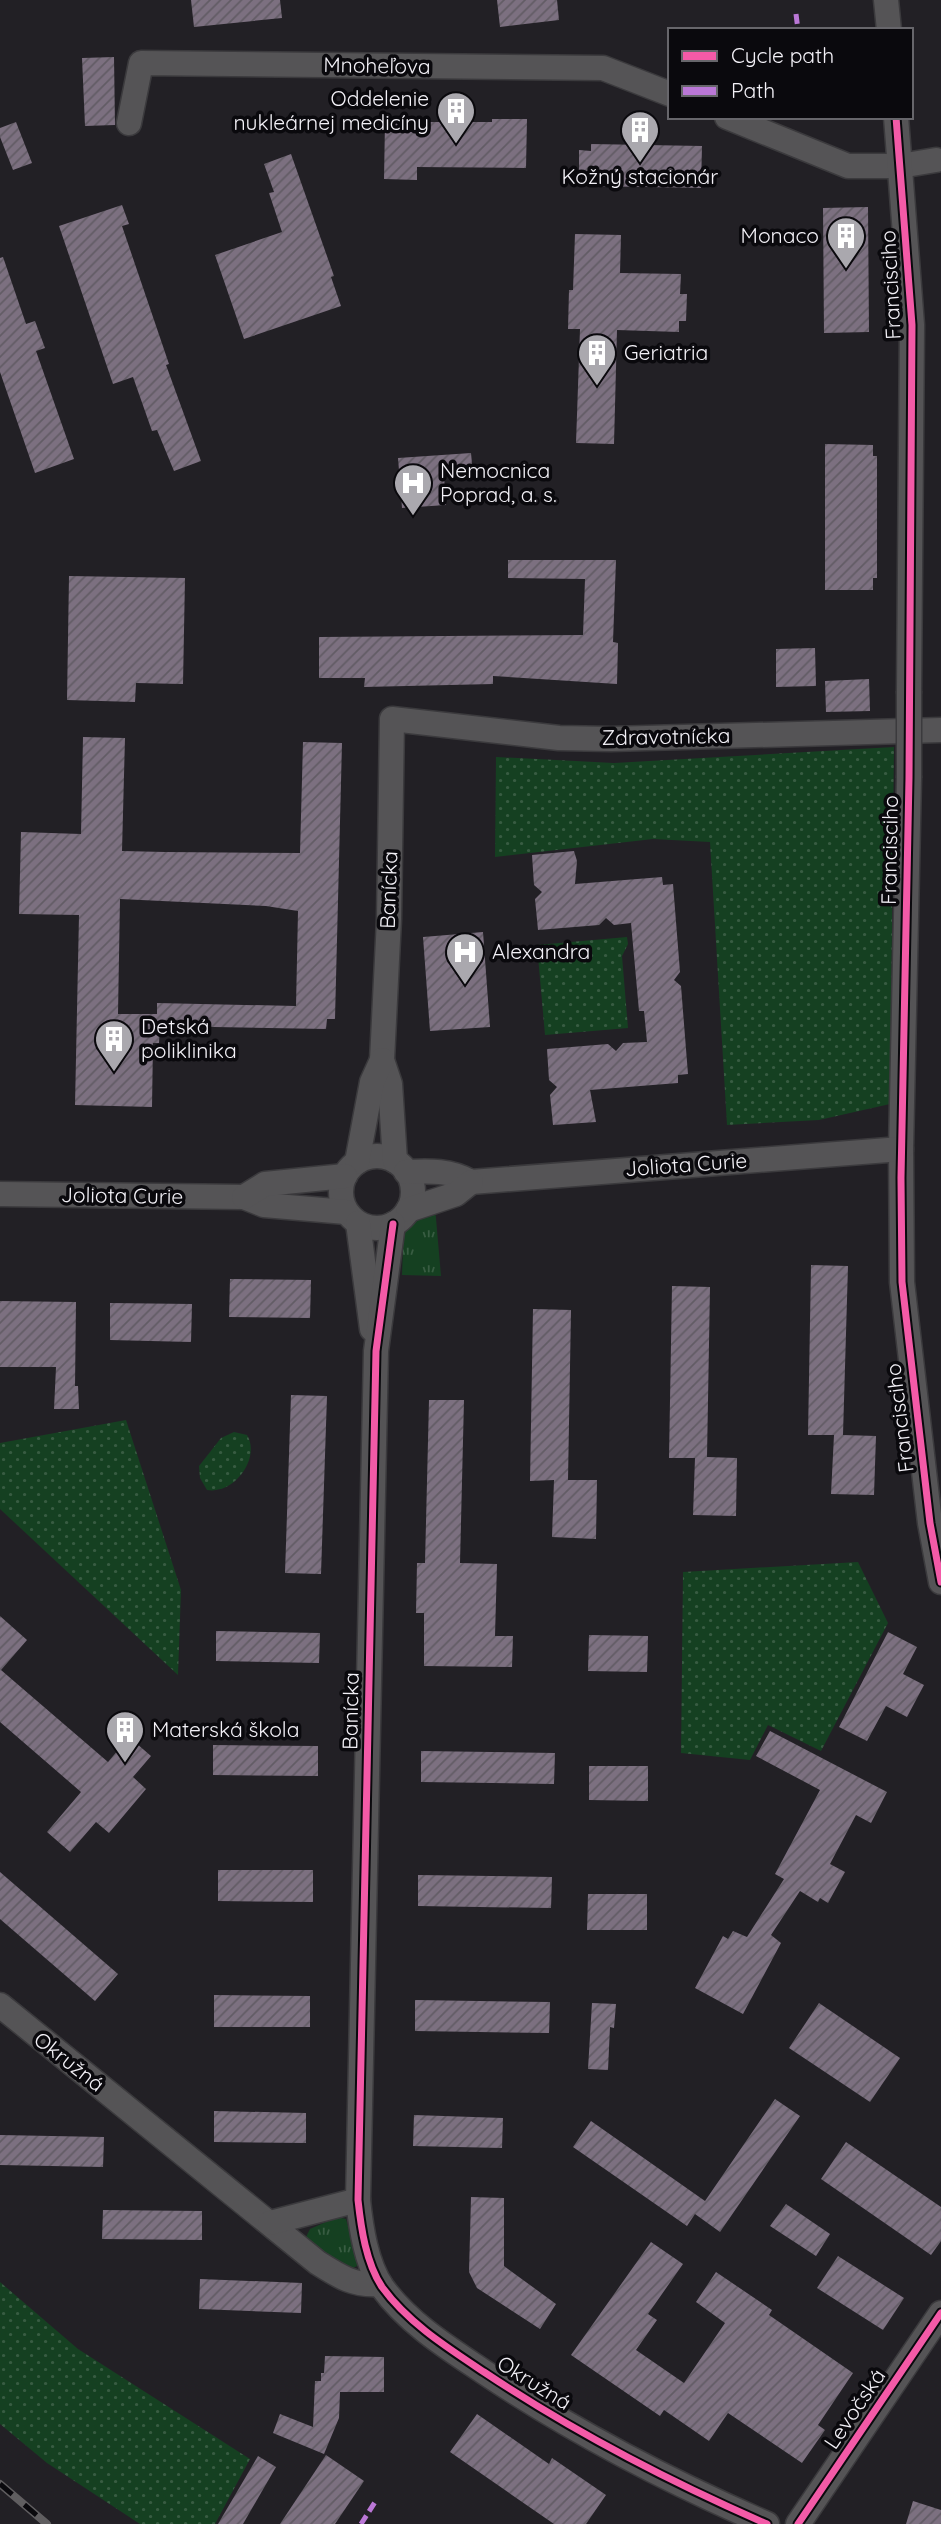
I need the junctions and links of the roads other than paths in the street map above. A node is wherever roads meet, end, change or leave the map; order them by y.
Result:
1 (886, 0) edge
2 (888, 28) edge
3 (668, 93) edge
4 (732, 119) edge
5 (896, 119) edge
6 (129, 123) dead end
7 (936, 160) dead end
8 (900, 166) junction
9 (392, 719) joint
10 (941, 730) edge
11 (382, 1060) junction
12 (901, 1149) junction
13 (400, 1167) junction
14 (351, 1169) junction
15 (471, 1182) junction
16 (0, 1194) edge
17 (244, 1197) junction
18 (352, 1217) junction
19 (400, 1217) junction
20 (376, 1350) junction
21 (941, 1582) edge
22 (0, 2005) edge
23 (358, 2200) junction
24 (270, 2222) junction
25 (380, 2284) junction
26 (941, 2313) edge
27 (766, 2524) edge
28 (798, 2524) edge

1 - 2 street
3 - 6 street, Mnoheľova
4 - 8 street
5 - 8 street, Francisciho
7 - 8 street
8 - 12 street, Francisciho, bridge
9 - 10 street, Zdravotnícka
9 - 11 street, Banícka
11 - 13 street, Banícka
11 - 14 street, Banícka
12 - 15 street, Joliota Curie
12 - 21 street, Francisciho
13 - 14 street
13 - 15 street, Joliota Curie
13 - 19 street
14 - 17 street, Joliota Curie
14 - 18 street
15 - 19 street, Joliota Curie
16 - 17 street, Joliota Curie
17 - 18 street, Joliota Curie
18 - 19 street
18 - 20 street, Banícka
19 - 20 street, Banícka
20 - 23 street, Banícka
22 - 24 street, Okružná
23 - 24 street
23 - 25 street, Okružná
24 - 25 street, Okružná
25 - 27 street, Okružná
26 - 28 street, Levočská

